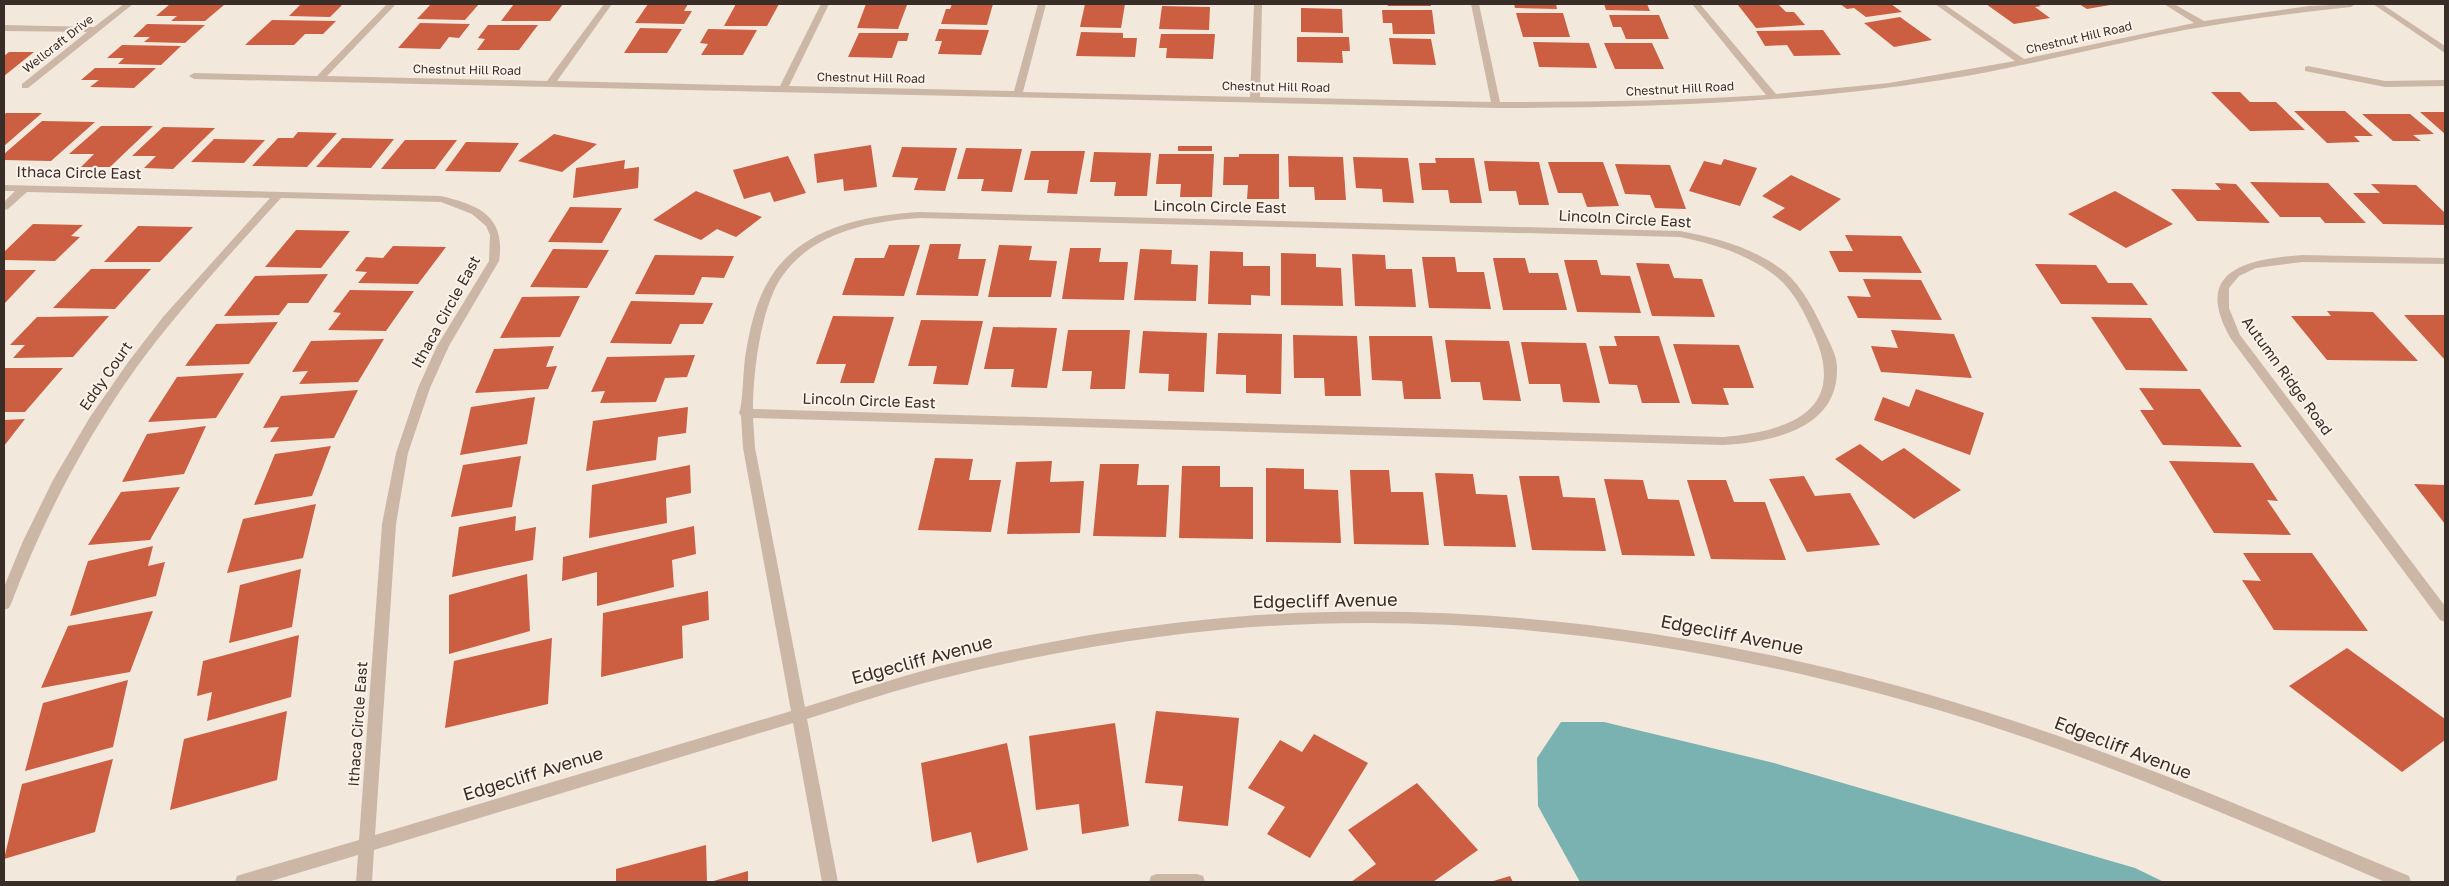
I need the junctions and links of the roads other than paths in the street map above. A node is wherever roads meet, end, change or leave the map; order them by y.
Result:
1 (130, 4) edge
2 (392, 4) edge
3 (608, 4) edge
4 (825, 4) edge
5 (1042, 4) edge
6 (1258, 4) edge
7 (1475, 4) edge
8 (1696, 4) edge
9 (1939, 4) edge
10 (2168, 4) edge
11 (2350, 4) edge
12 (2377, 4) edge
13 (2202, 24) junction
14 (4, 28) edge
15 (97, 30) junction
16 (2445, 50) edge
17 (2023, 63) junction
18 (2308, 69) dead end
19 (194, 76) dead end
20 (319, 79) junction
21 (2445, 83) edge
22 (550, 84) junction
23 (25, 86) dead end
24 (783, 89) junction
25 (1018, 94) junction
26 (1773, 97) junction
27 (1255, 100) junction
28 (1496, 105) junction
29 (4, 188) edge
30 (25, 188) junction
31 (279, 194) junction
32 (4, 207) edge
33 (2445, 262) edge
34 (746, 412) junction
35 (4, 604) edge
36 (2445, 616) edge
37 (799, 713) junction
38 (366, 845) junction
39 (243, 882) edge
40 (364, 882) edge
41 (830, 882) edge
42 (1157, 882) edge
43 (1197, 882) edge
44 (2403, 882) edge

1 - 15 street, Wellcraft Drive
2 - 20 street
3 - 22 street
4 - 24 street
5 - 25 street
6 - 27 street
7 - 28 street
8 - 26 street
9 - 17 street
10 - 13 street
11 - 13 street, Chestnut Hill Road
12 - 16 street
13 - 17 street, Chestnut Hill Road
14 - 15 street
15 - 23 street, Wellcraft Drive
17 - 26 street, Chestnut Hill Road
18 - 21 street
19 - 20 street, Chestnut Hill Road
20 - 22 street, Chestnut Hill Road
22 - 24 street, Chestnut Hill Road
24 - 25 street, Chestnut Hill Road
25 - 27 street, Chestnut Hill Road
26 - 28 street, Chestnut Hill Road
27 - 28 street, Chestnut Hill Road
29 - 30 street, Ithaca Circle East
30 - 31 street, Ithaca Circle East
30 - 32 street
31 - 35 street, Eddy Court
31 - 38 street, Ithaca Circle East
33 - 36 street, Autumn Ridge Road
34 - 34 street, Lincoln Circle East
34 - 37 street, Lincoln Circle East
37 - 38 street, Edgecliff Avenue
37 - 41 street, Lincoln Circle East
37 - 44 street, Edgecliff Avenue
38 - 39 street, Edgecliff Avenue
38 - 40 street, Ithaca Circle East
42 - 43 street

